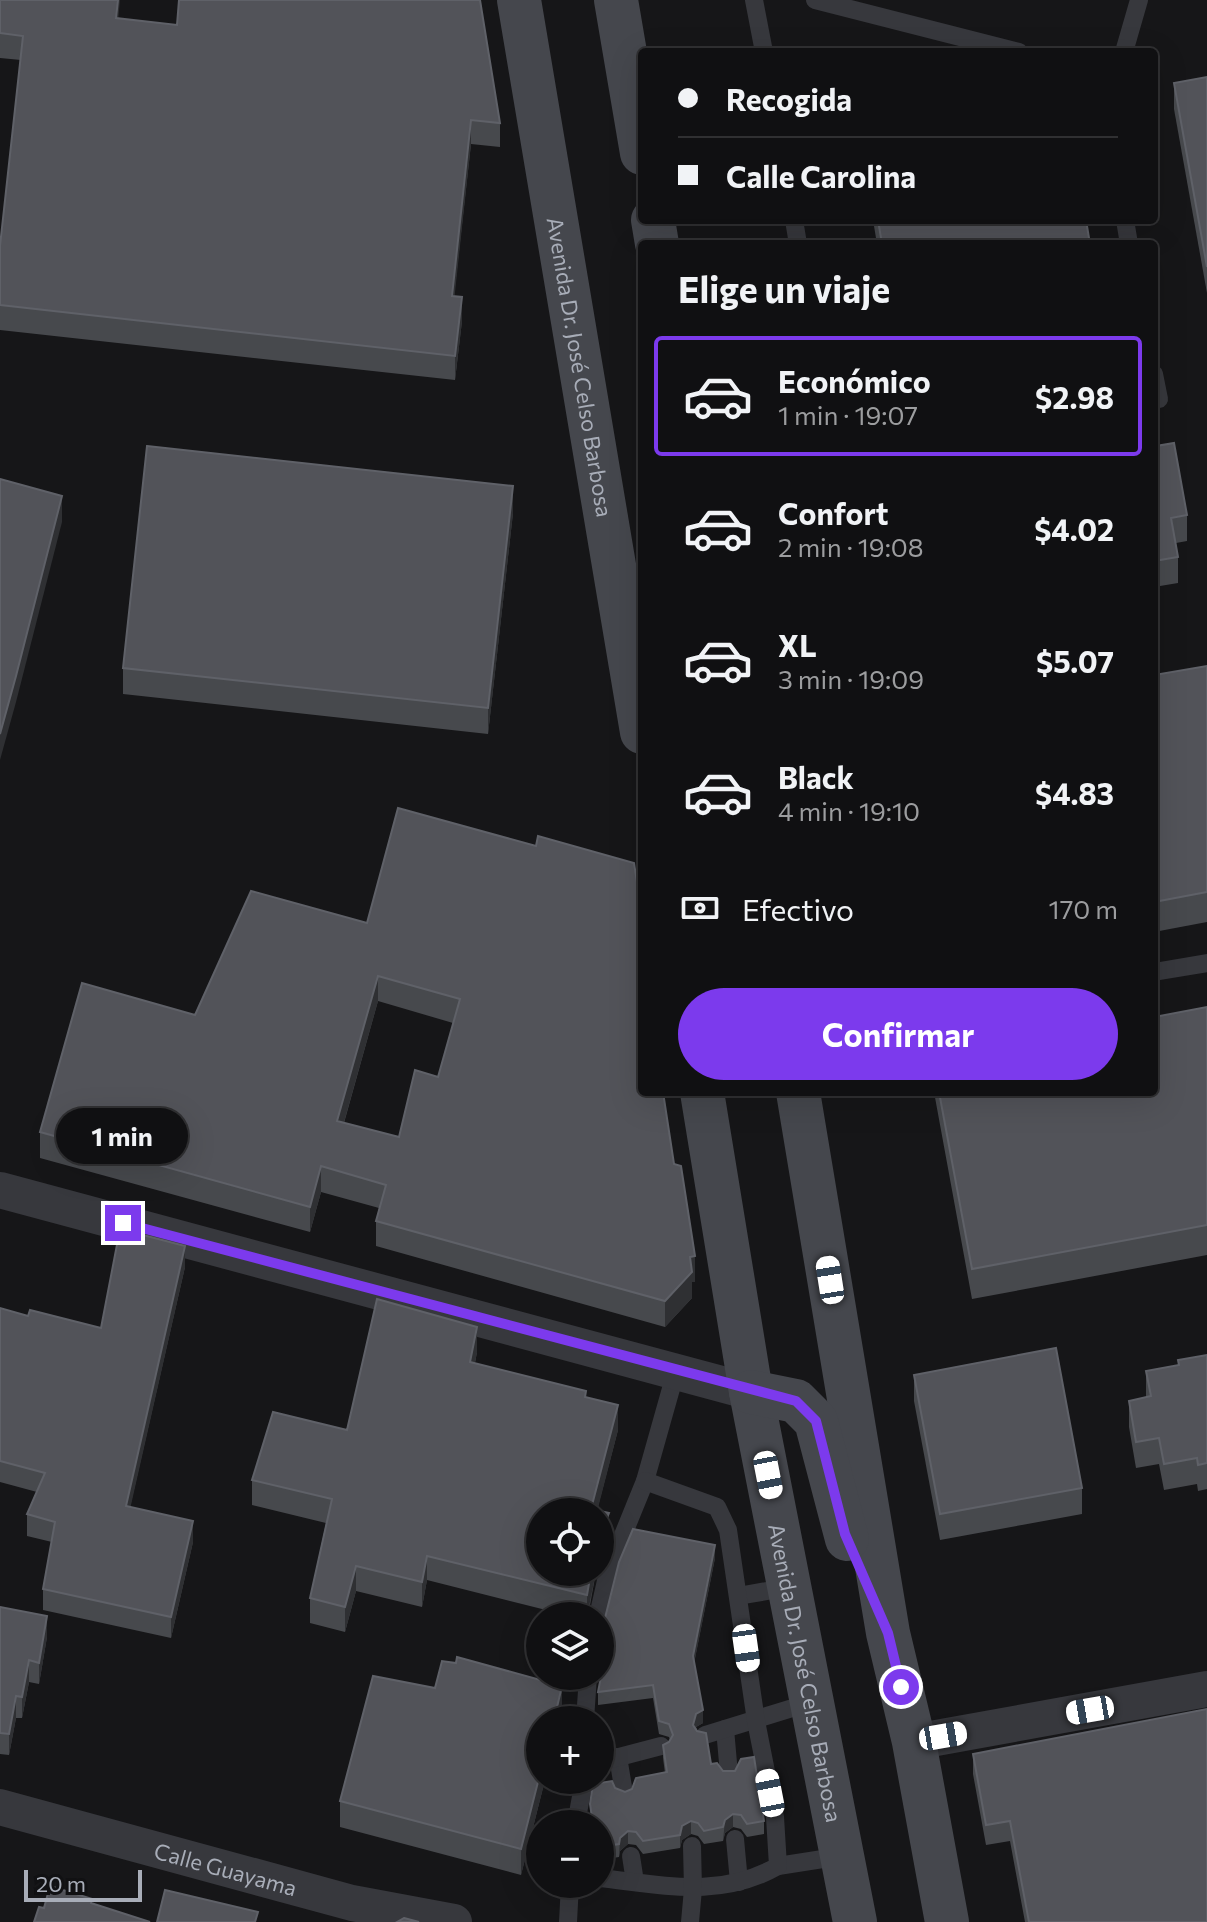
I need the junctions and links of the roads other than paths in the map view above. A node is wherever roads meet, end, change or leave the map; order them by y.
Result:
1 (519, 0) edge
2 (616, 0) edge
3 (754, 0) edge
4 (815, 0) edge
5 (1139, 0) edge
6 (763, 48) edge
7 (1000, 48) edge
8 (1125, 48) edge
9 (638, 129) edge
10 (638, 708) edge
11 (1207, 963) edge
12 (1158, 971) edge
13 (703, 1096) edge
14 (799, 1096) edge
15 (0, 1190) edge
16 (676, 1371) junction
17 (751, 1392) junction
18 (645, 1481) junction
19 (790, 1587) junction
20 (738, 1596) junction
21 (601, 1602) edge
22 (888, 1633) junction
23 (1207, 1689) edge
24 (812, 1702) junction
25 (756, 1721) junction
26 (725, 1729) junction
27 (705, 1735) edge
28 (914, 1742) junction
29 (661, 1746) edge
30 (614, 1759) edge
31 (614, 1771) edge
32 (729, 1774) edge
33 (624, 1793) edge
34 (0, 1807) edge
35 (735, 1839) dead end
36 (692, 1846) dead end
37 (631, 1856) dead end
38 (842, 1856) junction
39 (778, 1866) junction
40 (614, 1880) edge
41 (635, 1882) junction
42 (739, 1882) junction
43 (693, 1889) junction
44 (569, 1898) edge
45 (350, 1912) edge
46 (454, 1922) edge
47 (568, 1922) edge
48 (690, 1922) edge
49 (855, 1922) edge
50 (947, 1922) edge

1 - 10 main road, Avenida Dr. José Celso Barbosa
2 - 9 main road
3 - 6 lane
4 - 7 lane
5 - 8 lane
11 - 12 lane
13 - 17 main road, Avenida Dr. José Celso Barbosa
14 - 22 main road
15 - 16 street
16 - 17 street
16 - 18 lane
17 - 19 main road, Avenida Dr. José Celso Barbosa
17 - 22 main road
18 - 20 lane
18 - 21 lane
19 - 20 lane
19 - 24 main road, Avenida Dr. José Celso Barbosa
20 - 25 lane
22 - 28 main road
23 - 28 street
24 - 25 lane
24 - 38 main road, Avenida Dr. José Celso Barbosa
25 - 26 lane
25 - 39 lane
26 - 27 lane
26 - 32 lane
28 - 50 main road
29 - 30 lane
31 - 33 lane
34 - 45 street, Calle Guayama
35 - 42 lane
36 - 43 lane
37 - 41 lane
38 - 39 lane
38 - 49 main road, Avenida Dr. José Celso Barbosa
39 - 42 lane
40 - 41 lane
41 - 43 lane
42 - 43 lane
43 - 48 lane
44 - 47 lane
45 - 46 street, Calle Guayama

